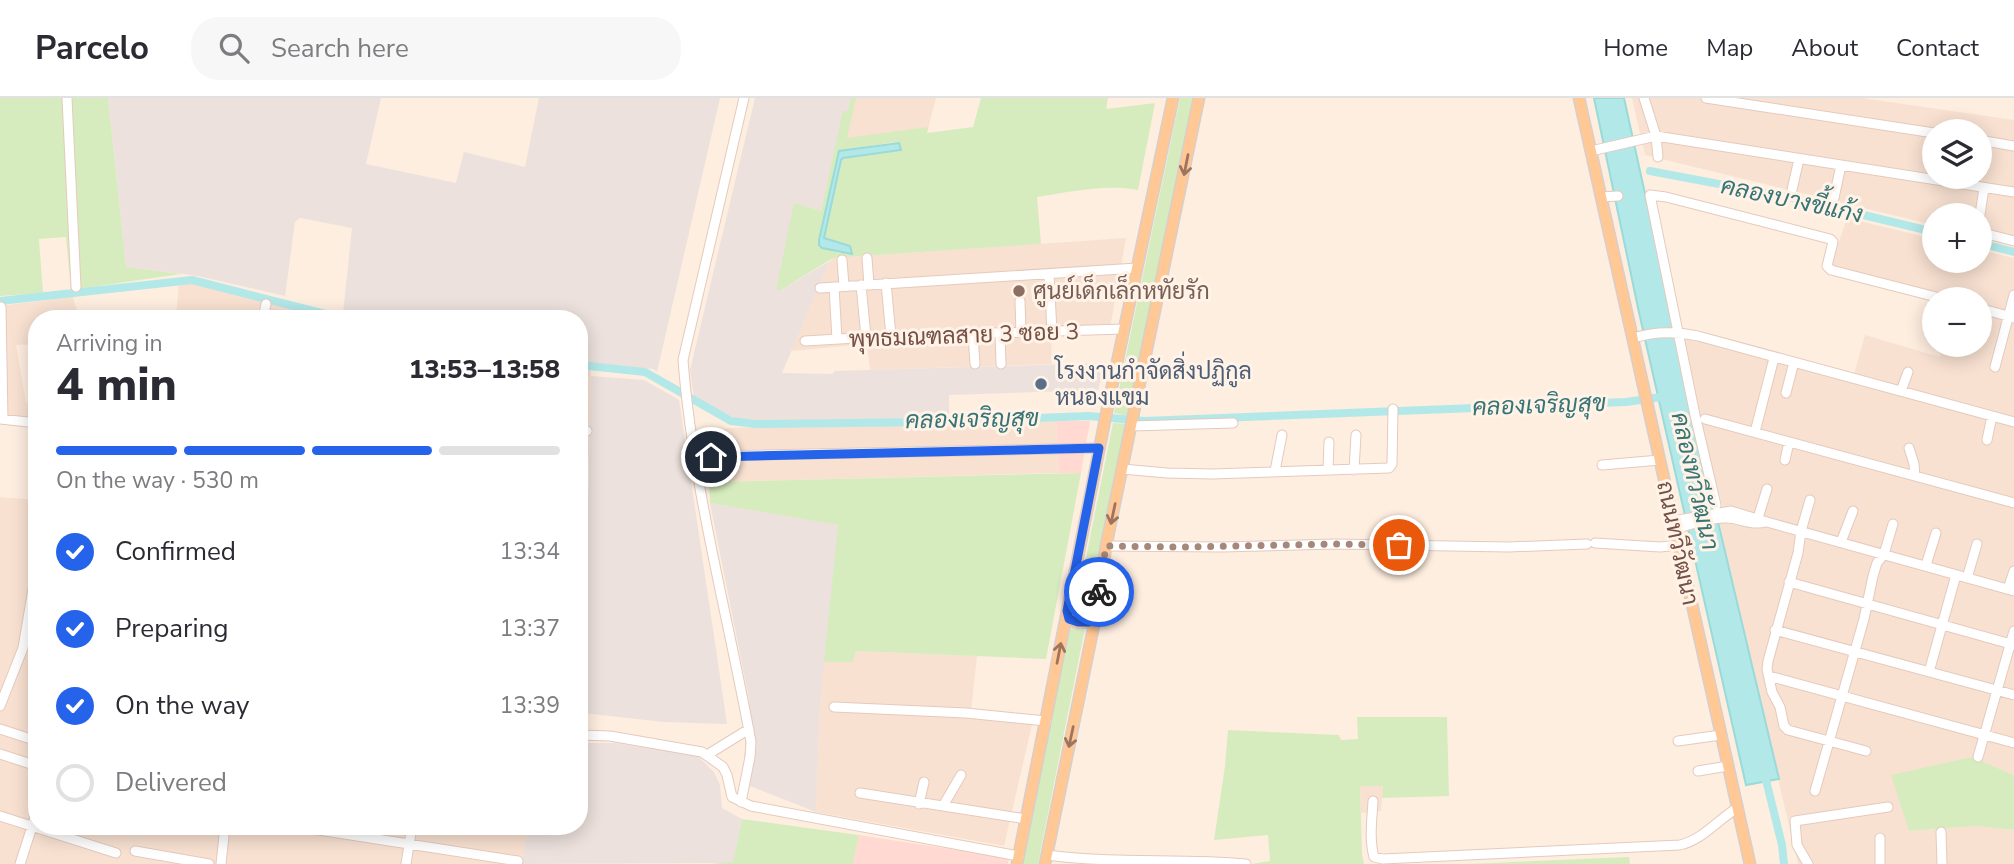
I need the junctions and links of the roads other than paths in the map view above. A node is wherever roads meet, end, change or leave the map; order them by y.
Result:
1 (67, 98) edge
2 (744, 98) edge
3 (1173, 98) edge
4 (1199, 98) edge
5 (1579, 98) edge
6 (1644, 98) edge
7 (1706, 98) edge
8 (1922, 131) edge
9 (1656, 136) junction
10 (1992, 142) edge
11 (2014, 146) edge
12 (1591, 151) junction
13 (1658, 156) dead end
14 (1798, 159) junction
15 (1841, 165) junction
16 (1922, 178) edge
17 (1992, 189) edge
18 (1792, 190) dead end
19 (2014, 192) edge
20 (1618, 196) dead end
21 (1601, 197) junction
22 (1834, 198) dead end
23 (1992, 235) edge
24 (2014, 241) edge
25 (867, 258) dead end
26 (842, 260) dead end
27 (1136, 268) junction
28 (1049, 274) junction
29 (886, 283) junction
30 (865, 285) junction
31 (76, 287) dead end
32 (839, 287) junction
33 (820, 288) dead end
34 (1922, 293) edge
35 (2014, 295) edge
36 (1020, 301) dead end
37 (266, 304) dead end
38 (1, 307) edge
39 (265, 310) edge
40 (1992, 312) edge
41 (2012, 317) edge
42 (0, 318) edge
43 (1124, 330) junction
44 (1677, 331) junction
45 (1052, 332) junction
46 (1021, 333) junction
47 (1000, 334) junction
48 (974, 335) junction
49 (891, 336) junction
50 (866, 337) junction
51 (1633, 338) junction
52 (837, 339) junction
53 (804, 341) dead end
54 (1774, 358) junction
55 (1794, 362) junction
56 (975, 364) dead end
57 (1001, 364) dead end
58 (1995, 366) dead end
59 (1908, 372) dead end
60 (1901, 391) junction
61 (1786, 393) dead end
62 (1392, 413) dead end
63 (1992, 416) junction
64 (1, 419) edge
65 (1705, 419) dead end
66 (28, 422) edge
67 (1133, 422) junction
68 (2014, 422) edge
69 (1233, 423) dead end
70 (1755, 432) junction
71 (1282, 435) dead end
72 (1356, 435) dead end
73 (1987, 439) dead end
74 (1329, 442) dead end
75 (1789, 442) junction
76 (1099, 448) junction
77 (1909, 448) dead end
78 (711, 457) dead end
79 (1660, 460) junction
80 (1785, 460) dead end
81 (1602, 465) dead end
82 (1122, 469) junction
83 (1328, 470) junction
84 (1354, 470) junction
85 (1275, 471) junction
86 (1915, 476) junction
87 (1767, 489) dead end
88 (1810, 500) dead end
89 (2014, 503) edge
90 (1853, 511) dead end
91 (1716, 512) junction
92 (1761, 521) junction
93 (1893, 524) dead end
94 (1673, 525) junction
95 (1801, 531) junction
96 (1936, 533) dead end
97 (1841, 542) junction
98 (1977, 544) dead end
99 (1678, 545) junction
100 (1106, 546) junction
101 (1884, 554) junction
102 (1926, 565) junction
103 (2014, 571) edge
104 (1956, 575) junction
105 (1967, 578) junction
106 (1789, 582) junction
107 (2011, 590) edge
108 (1867, 604) junction
109 (1067, 611) junction
110 (1095, 616) junction
111 (28, 618) edge
112 (1942, 625) junction
113 (1775, 630) junction
114 (2014, 631) edge
115 (2012, 645) edge
116 (1853, 652) junction
117 (1929, 672) junction
118 (1769, 676) junction
119 (1997, 690) junction
120 (1840, 695) junction
121 (2014, 695) edge
122 (0, 706) edge
123 (834, 707) dead end
124 (1046, 721) junction
125 (0, 729) edge
126 (749, 729) junction
127 (588, 735) edge
128 (1721, 735) junction
129 (1985, 735) junction
130 (28, 738) edge
131 (1678, 741) dead end
132 (1828, 741) junction
133 (2014, 743) edge
134 (1866, 751) dead end
135 (0, 754) edge
136 (707, 755) junction
137 (1978, 757) dead end
138 (28, 763) edge
139 (1728, 766) junction
140 (1698, 771) dead end
141 (961, 775) dead end
142 (924, 782) dead end
143 (1815, 791) dead end
144 (860, 793) dead end
145 (1373, 801) dead end
146 (741, 802) junction
147 (919, 804) junction
148 (943, 806) junction
149 (1888, 807) dead end
150 (1737, 808) junction
151 (0, 816) edge
152 (1026, 820) junction
153 (28, 825) edge
154 (1941, 832) dead end
155 (29, 835) edge
156 (60, 835) edge
157 (224, 835) edge
158 (355, 835) edge
159 (411, 835) edge
160 (1880, 838) dead end
161 (410, 843) junction
162 (135, 851) dead end
163 (116, 853) dead end
164 (1018, 860) edge
165 (1046, 860) edge
166 (170, 861) edge
167 (518, 861) dead end
168 (20, 864) edge
169 (209, 864) edge
170 (221, 864) edge
171 (406, 864) edge
172 (1246, 864) edge
173 (1750, 864) edge
174 (1808, 864) edge
175 (1880, 864) edge
176 (1942, 864) edge

1 - 31 street
2 - 126 street
3 - 27 main road
4 -> 67 main road
5 - 12 main road, ถนนทวีวัฒนา
6 - 9 street
7 - 8 street
9 - 12 street
9 - 13 street
9 - 14 street
10 - 11 street
12 - 21 main road, ถนนทวีวัฒนา
14 - 15 street
14 - 18 street
15 - 16 street
15 - 22 street
17 - 19 street
20 - 21 street
21 - 51 main road, ถนนทวีวัฒนา
23 - 24 street
25 - 30 street
26 - 32 street
27 - 28 street
27 - 43 main road
28 - 29 street
28 - 45 street
29 - 30 street
29 - 49 street
30 - 32 street
30 - 50 street
32 - 33 street
32 - 52 street
34 - 44 street
35 - 41 street
36 - 46 street
37 - 39 street
38 - 42 street
40 - 41 street
41 - 58 street
42 - 64 street
43 - 45 street, พุทธมณฑลสาย 3 ซอย 3
43 - 76 main road
44 - 51 street
44 - 54 street
44 - 91 street
45 - 46 street, พุทธมณฑลสาย 3 ซอย 3
46 - 47 street, พุทธมณฑลสาย 3 ซอย 3
47 - 48 street, พุทธมณฑลสาย 3 ซอย 3
47 - 57 street
48 - 49 street, พุทธมณฑลสาย 3 ซอย 3
48 - 56 street
49 - 50 street, พุทธมณฑลสาย 3 ซอย 3
50 - 52 street, พุทธมณฑลสาย 3 ซอย 3
51 - 79 main road, ถนนทวีวัฒนา
52 - 53 street, พุทธมณฑลสาย 3 ซอย 3
54 - 55 street
54 - 70 street
55 - 60 street
55 - 61 street
59 - 60 street
60 - 63 street
62 - 84 street
63 - 68 street
63 - 73 street
64 - 66 street
65 - 70 street
67 - 69 street
67 - 82 main road
70 - 75 street
71 - 85 street
72 - 84 street
74 - 83 street
75 - 80 street
75 - 86 street
76 - 78 street
76 - 109 main road
77 - 86 street
79 - 81 street
79 - 94 main road, ถนนทวีวัฒนา
82 - 85 street
82 -> 100 main road
83 - 84 street
83 - 85 street
86 - 89 street
87 - 92 street
88 - 95 street
90 - 97 street
91 - 92 street
91 - 94 street
92 - 95 street
93 - 101 street
94 - 99 main road, ถนนทวีวัฒนา
95 - 97 street
95 - 106 street
96 - 102 street
97 - 101 street
98 - 105 street
99 - 100 street
99 - 128 main road, ถนนทวีวัฒนา
100 - 110 main road
101 - 102 street
101 - 108 street
102 - 104 street
103 - 107 street
104 - 105 street
104 - 112 street
105 - 107 street
106 - 108 street
106 - 113 street
108 - 112 street
108 - 116 street
109 - 110 main road
124 -> 109 main road
110 -> 165 main road
111 - 122 street
112 - 115 street
112 - 117 street
113 - 116 street
113 - 118 street
114 - 115 street
115 - 119 street
116 - 117 street
116 - 120 street
117 - 119 street
118 - 120 street
118 - 132 street
119 - 121 street
119 - 129 street
120 - 129 street
120 - 132 street
123 - 124 street
124 - 152 main road
125 - 130 street
126 - 136 street
126 - 146 street
127 - 136 street
128 - 131 street
128 - 139 main road, ถนนทวีวัฒนา
129 - 133 street
129 - 137 street
132 - 134 street
132 - 143 street
135 - 138 street
136 - 146 street
139 - 140 street
139 - 150 main road, ถนนทวีวัฒนา
141 - 148 street
142 - 147 street
144 - 147 street
145 - 150 street
146 - 164 street
147 - 148 street
148 - 152 street
149 - 174 street
150 - 173 main road, ถนนทวีวัฒนา
151 - 153 street
152 - 164 main road
154 - 176 street
155 - 168 street
156 - 163 street
157 - 170 street
158 - 161 street
159 - 161 street
160 - 175 street
161 - 167 street
161 - 171 street
162 - 166 street
165 - 172 street
166 - 169 street

